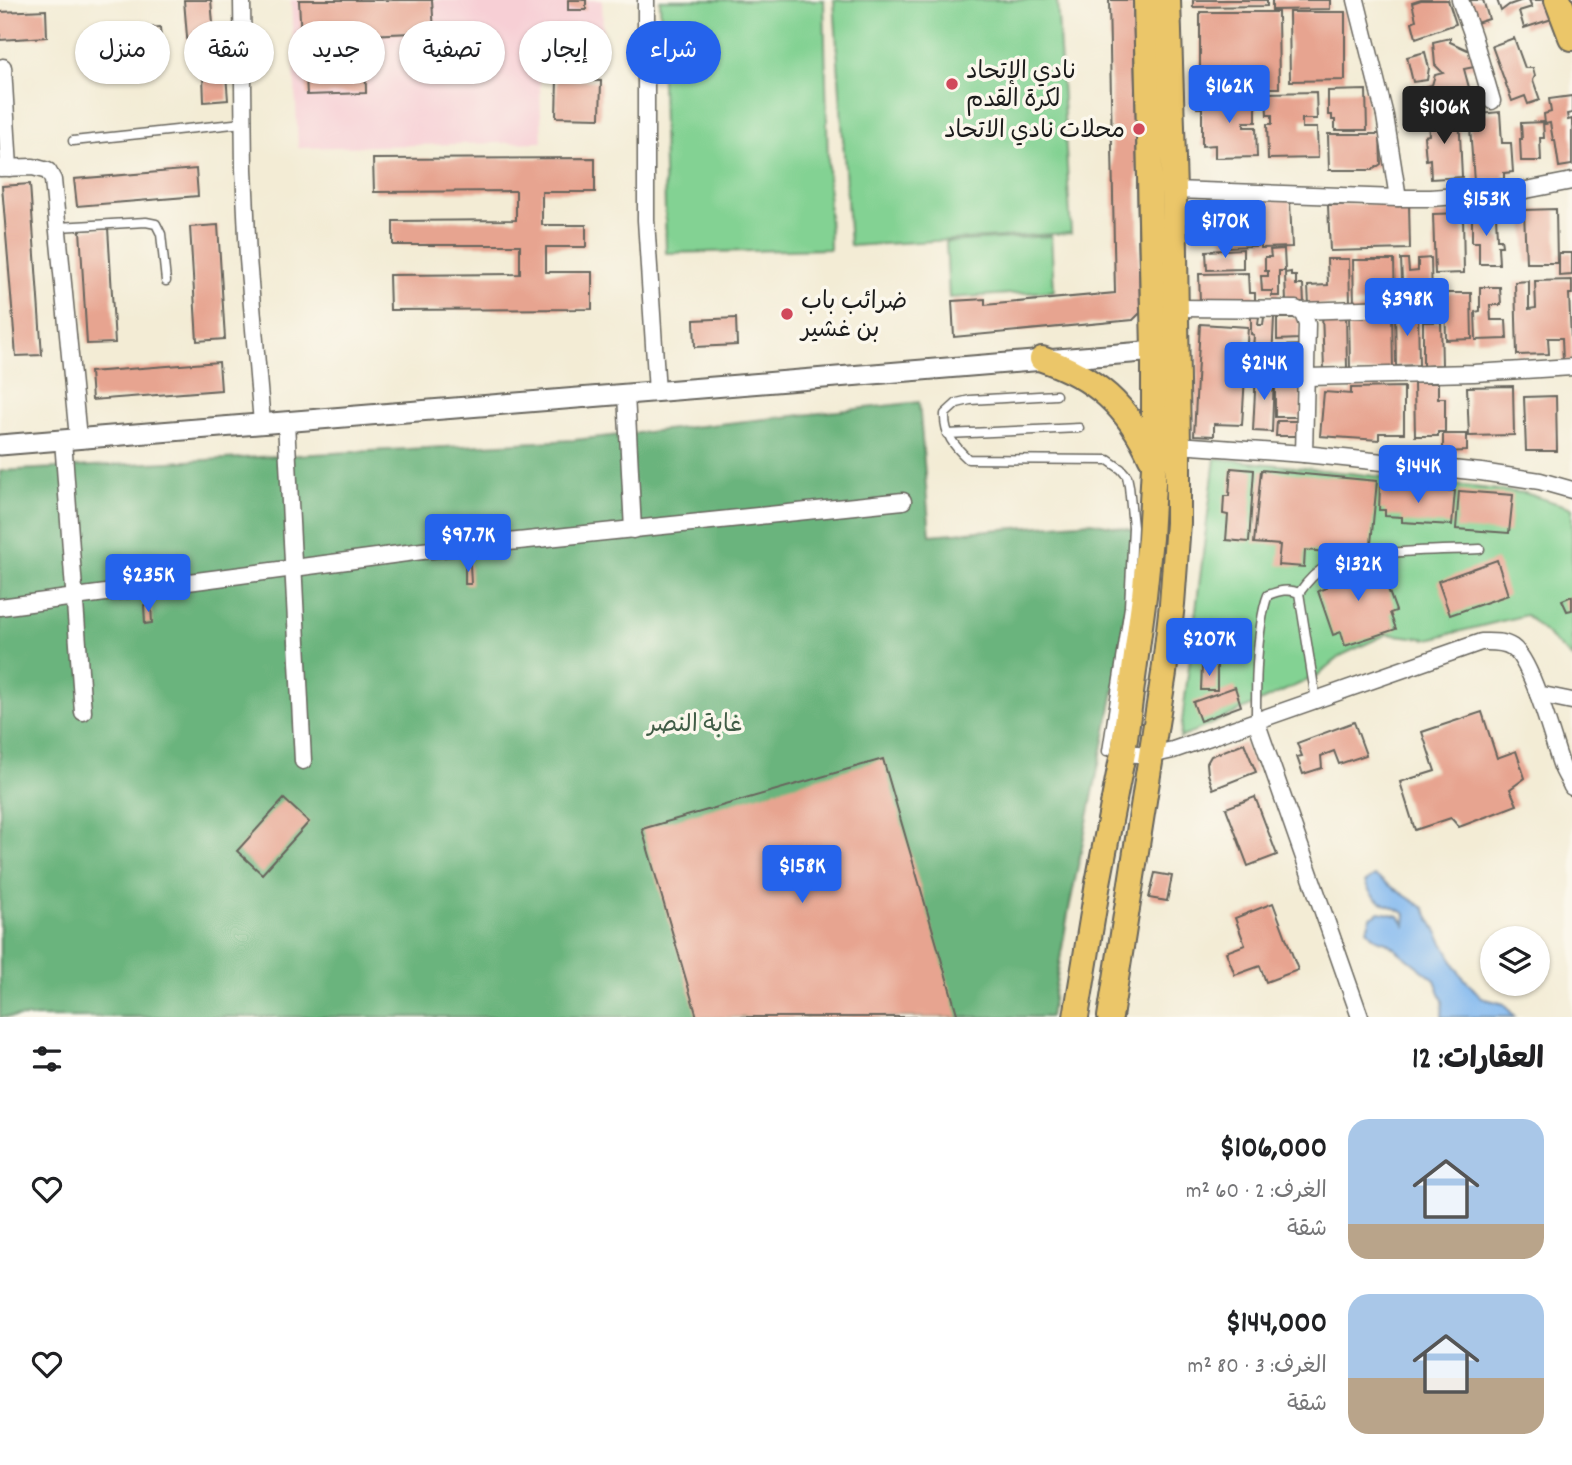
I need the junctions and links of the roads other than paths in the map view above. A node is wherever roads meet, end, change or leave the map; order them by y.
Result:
1 (242, 0) edge
2 (646, 0) edge
3 (1146, 0) edge
4 (1168, 0) edge
5 (1356, 0) edge
6 (1460, 0) edge
7 (1558, 0) edge
8 (1572, 37) edge
9 (3, 66) dead end
10 (1492, 102) dead end
11 (243, 124) junction
12 (73, 141) dead end
13 (5, 168) edge
14 (1572, 181) edge
15 (1174, 190) junction
16 (1398, 198) junction
17 (58, 227) junction
18 (166, 281) dead end
19 (1175, 308) junction
20 (1392, 308) dead end
21 (1300, 311) junction
22 (1165, 350) junction
23 (1042, 359) junction
24 (1572, 367) edge
25 (1307, 377) junction
26 (657, 392) junction
27 (626, 394) junction
28 (1056, 395) dead end
29 (286, 422) junction
30 (261, 424) junction
31 (1079, 428) dead end
32 (947, 434) junction
33 (71, 439) junction
34 (0, 445) edge
35 (1178, 445) junction
36 (1304, 454) junction
37 (1154, 466) junction
38 (1572, 490) edge
39 (904, 501) dead end
40 (633, 530) junction
41 (1480, 549) dead end
42 (294, 569) junction
43 (1298, 593) junction
44 (75, 597) junction
45 (0, 607) edge
46 (1538, 694) junction
47 (1317, 700) junction
48 (1572, 701) edge
49 (83, 712) dead end
50 (1256, 721) junction
51 (1115, 752) junction
52 (1152, 755) junction
53 (303, 761) dead end
54 (1572, 787) edge
55 (1076, 1017) edge
56 (1110, 1017) edge
57 (1360, 1017) edge

1 - 11 street
2 - 26 street
3 - 22 main road
4 - 15 main road
5 - 16 street
6 - 10 street
7 - 8 highway
9 - 13 street
11 - 12 lane
11 - 30 street
13 - 17 street
14 - 16 street
15 - 16 street
15 - 19 main road
17 - 18 lane
17 - 33 street
19 - 21 street
19 - 22 main road
20 - 21 street
21 - 25 street
22 - 23 street
22 - 35 main road
22 - 37 main road
23 - 26 street
23 - 37 main road
24 - 25 street
25 - 36 street
26 - 27 street
27 - 29 street
27 - 40 street
28 - 32 lane
29 - 30 street
29 - 42 street
30 - 33 street
31 - 32 lane
32 - 51 lane
33 - 34 street
33 - 44 street
35 - 36 street
35 - 52 main road
36 - 38 street
37 - 51 main road
39 - 40 street
40 - 42 street
41 - 43 lane
42 - 44 street
42 - 53 street
43 - 47 lane
43 - 50 lane
44 - 45 street
44 - 49 street
46 - 47 street
46 - 48 street
46 - 54 street
47 - 50 street
50 - 52 street
50 - 57 street
51 - 52 street
51 - 55 main road
52 - 56 main road

